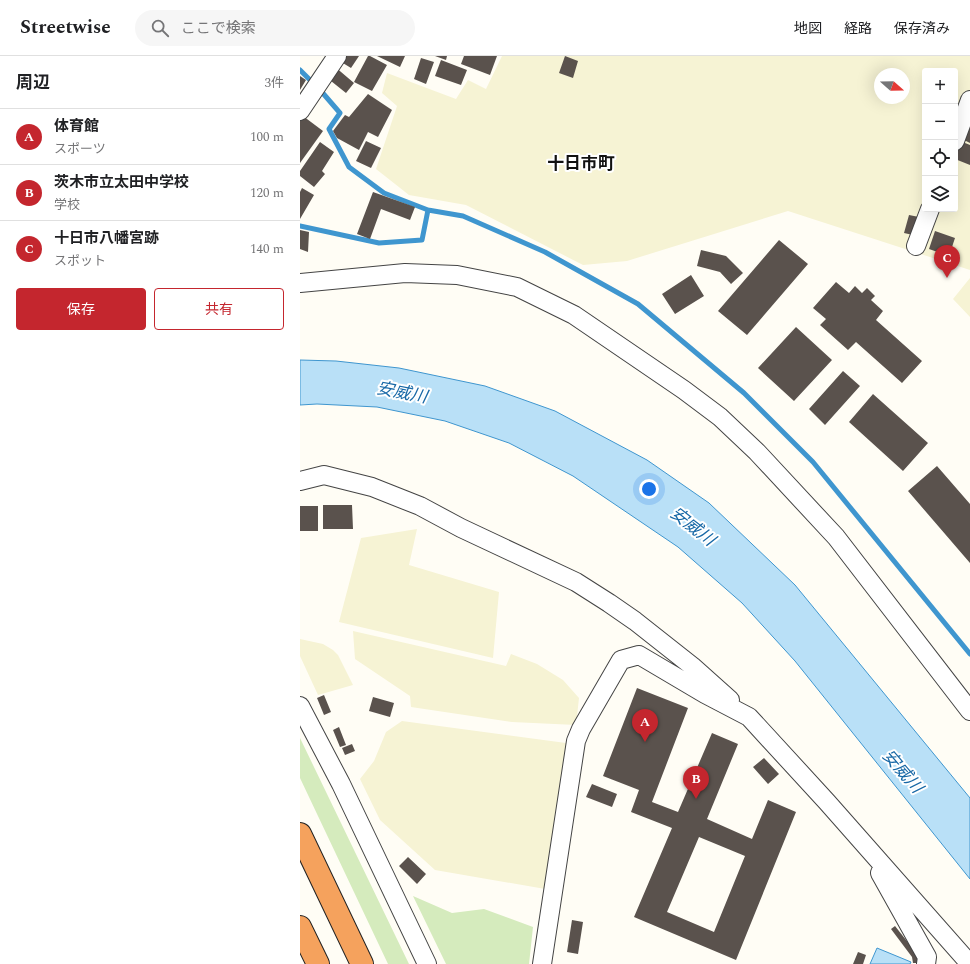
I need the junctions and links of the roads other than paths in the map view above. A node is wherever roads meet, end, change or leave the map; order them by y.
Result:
1 (337, 56) edge
2 (970, 100) edge
3 (300, 111) edge
4 (955, 140) edge
5 (929, 212) edge
6 (916, 246) dead end
7 (300, 283) edge
8 (300, 481) edge
9 (300, 706) edge
10 (970, 711) edge
11 (749, 717) junction
12 (300, 834) edge
13 (862, 841) junction
14 (300, 927) edge
15 (318, 964) edge
16 (362, 964) edge
17 (427, 964) edge
18 (542, 964) edge
19 (926, 964) edge
20 (970, 964) edge

1 - 3 street
2 - 4 street
5 - 6 street
7 - 10 street
8 - 11 street
9 - 17 street
11 - 13 street
11 - 18 street
12 - 16 highway
13 - 19 street
13 - 20 street
14 - 15 highway

